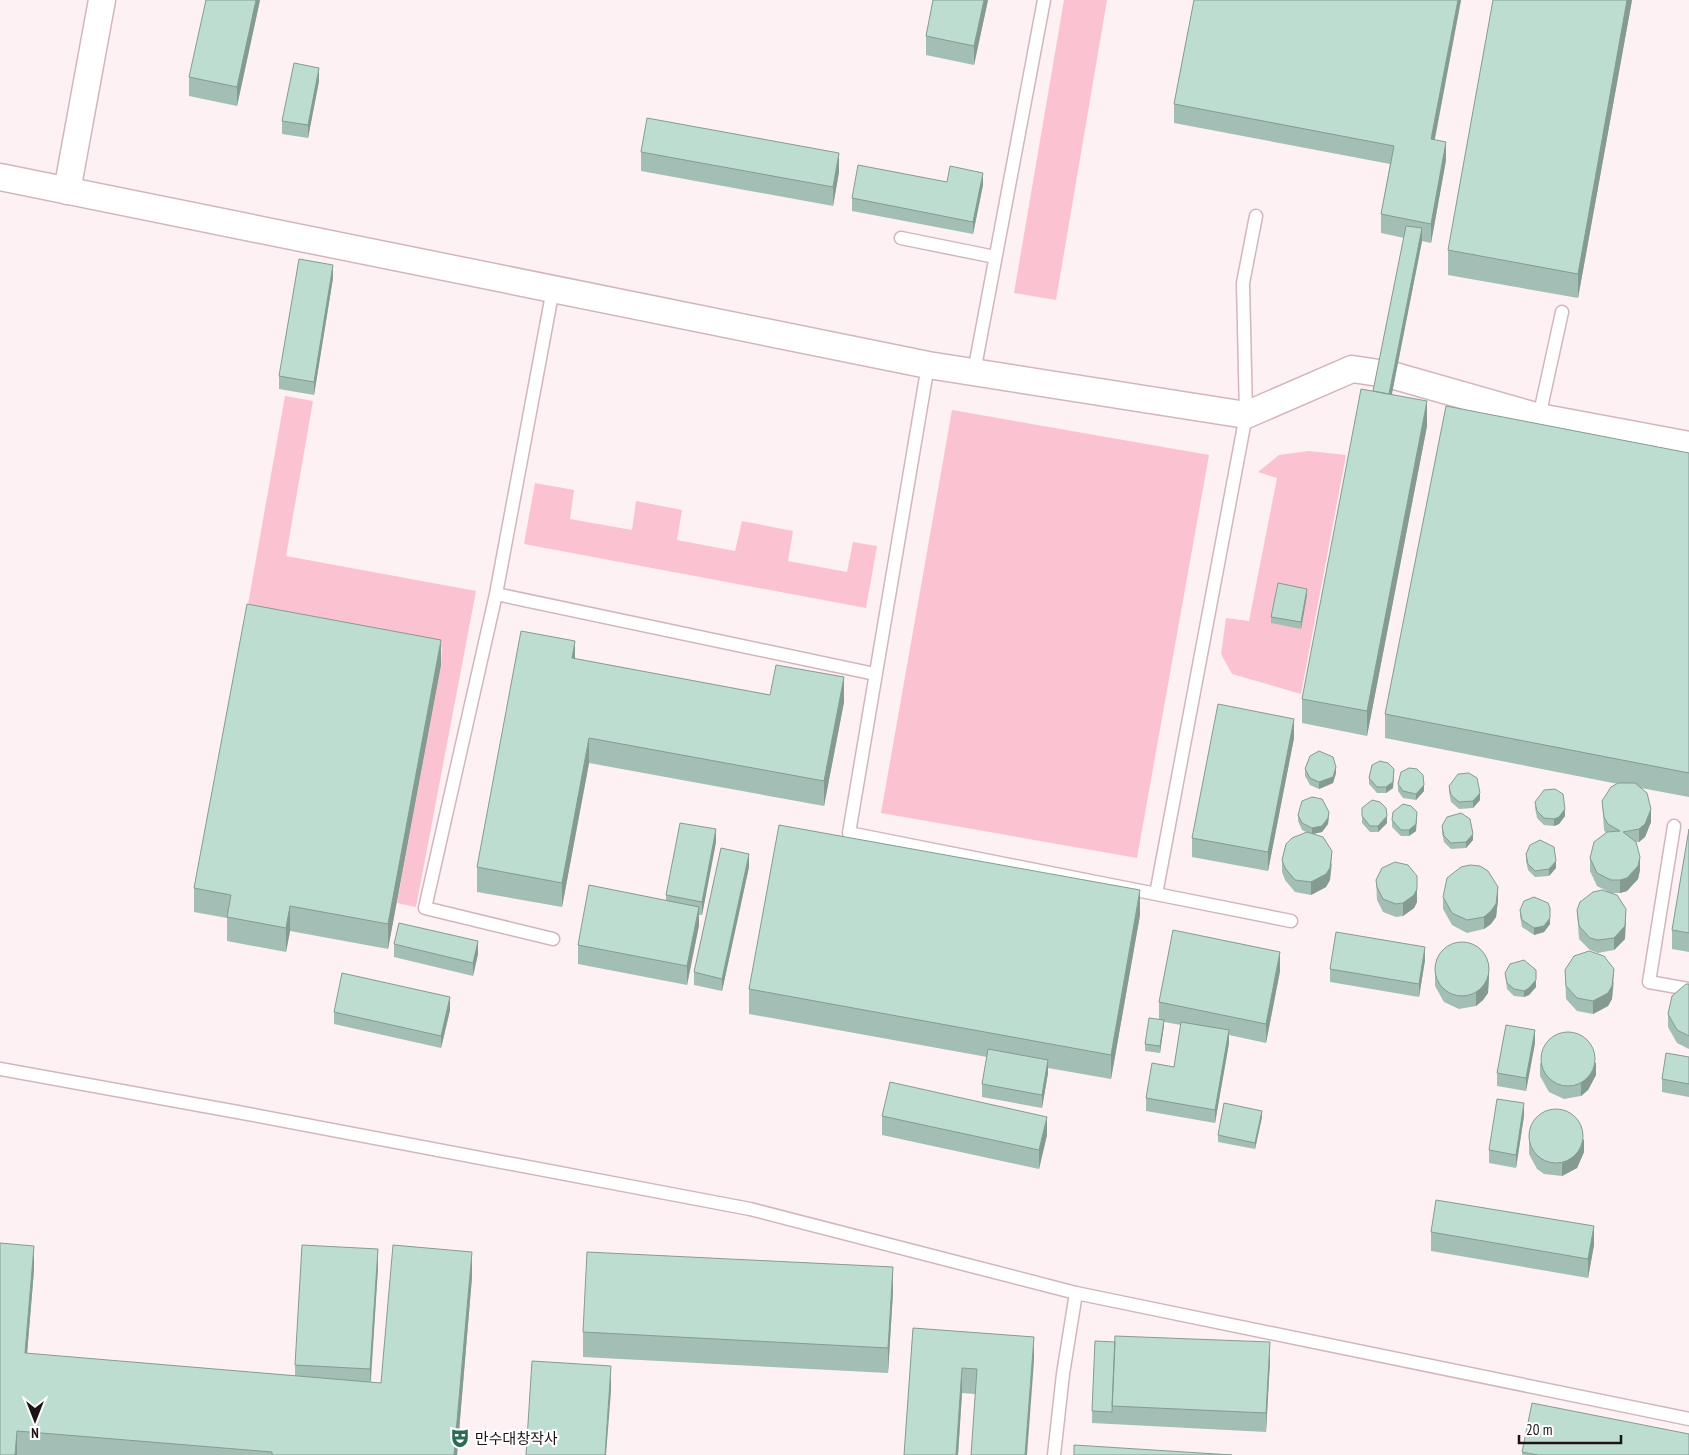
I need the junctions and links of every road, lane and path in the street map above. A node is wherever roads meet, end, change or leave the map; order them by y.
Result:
1 (102, 0) edge
2 (1044, 0) edge
3 (0, 177) edge
4 (68, 191) junction
5 (1256, 216) dead end
6 (901, 238) dead end
7 (995, 257) junction
8 (553, 289) junction
9 (1562, 312) dead end
10 (928, 365) junction
11 (974, 372) junction
12 (1246, 415) junction
13 (1539, 417) junction
14 (1689, 445) edge
15 (496, 594) junction
16 (875, 674) junction
17 (1674, 826) dead end
18 (1156, 894) junction
19 (1291, 921) dead end
20 (553, 938) dead end
21 (1689, 989) edge
22 (0, 1069) edge
23 (1076, 1293) junction
24 (1689, 1419) edge
25 (1054, 1455) edge

1 - 4 street
2 - 7 lane
3 - 4 street
4 - 8 street
5 - 12 lane
6 - 7 lane
7 - 11 lane
8 - 10 street
8 - 15 lane
9 - 13 lane
10 - 11 street
10 - 16 lane
11 - 12 street
12 - 13 street
12 - 18 lane
13 - 14 street
15 - 16 lane
15 - 20 lane
16 - 18 lane
17 - 21 lane
18 - 19 lane
22 - 23 lane
23 - 24 lane
23 - 25 lane

